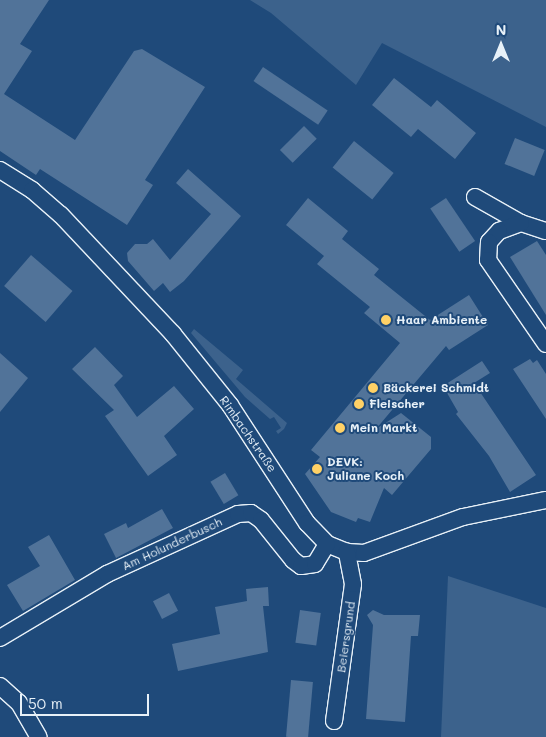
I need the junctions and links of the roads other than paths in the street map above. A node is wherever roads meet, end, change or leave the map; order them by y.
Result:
1 (0, 170) edge
2 (475, 197) dead end
3 (522, 223) junction
4 (546, 231) edge
5 (546, 344) edge
6 (546, 500) edge
7 (327, 544) junction
8 (347, 552) junction
9 (0, 638) edge
10 (0, 686) edge
11 (334, 722) dead end
12 (39, 737) edge

1 - 7 street, Rimbachstraße
2 - 3 street
3 - 4 street
3 - 5 street
6 - 8 street, Rimbachstraße
7 - 8 street, Rimbachstraße
7 - 9 street, Am Holunderbusch
8 - 11 street, Beiersgrund
10 - 12 street

